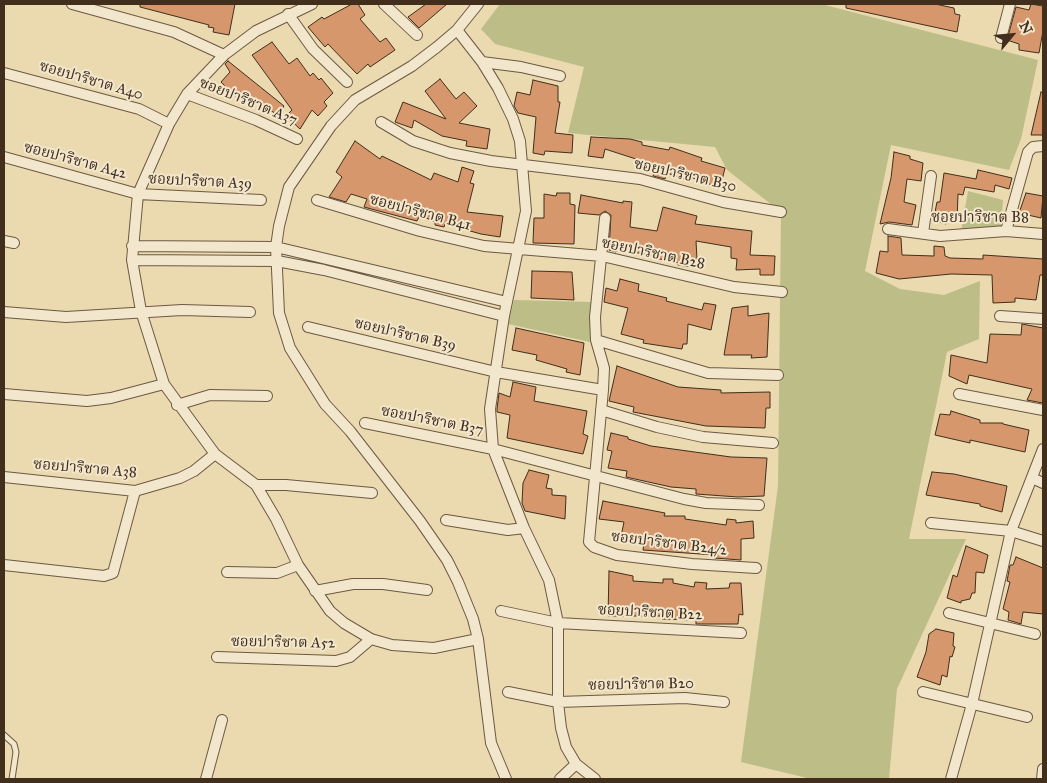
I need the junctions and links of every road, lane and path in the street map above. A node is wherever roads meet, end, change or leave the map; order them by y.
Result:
1 (72, 4) edge
2 (312, 4) edge
3 (384, 4) edge
4 (478, 4) edge
5 (1010, 4) edge
6 (288, 14) junction
7 (457, 30) junction
8 (417, 35) dead end
9 (1000, 38) dead end
10 (224, 55) junction
11 (482, 62) junction
12 (4, 73) edge
13 (560, 76) dead end
14 (347, 82) dead end
15 (187, 94) junction
16 (381, 122) dead end
17 (168, 124) junction
18 (297, 139) dead end
19 (1043, 146) edge
20 (4, 157) edge
21 (522, 166) junction
22 (931, 176) dead end
23 (138, 194) junction
24 (262, 200) dead end
25 (317, 200) dead end
26 (781, 212) dead end
27 (606, 218) dead end
28 (888, 229) dead end
29 (1006, 231) junction
30 (923, 233) junction
31 (1043, 234) edge
32 (132, 246) junction
33 (276, 247) junction
34 (516, 250) junction
35 (602, 256) junction
36 (132, 260) junction
37 (277, 261) junction
38 (782, 292) dead end
39 (507, 302) junction
40 (141, 311) junction
41 (4, 312) edge
42 (250, 312) dead end
43 (504, 316) junction
44 (1000, 316) dead end
45 (1043, 319) edge
46 (308, 327) dead end
47 (596, 340) junction
48 (496, 372) junction
49 (778, 375) dead end
50 (164, 384) junction
51 (603, 390) junction
52 (4, 394) edge
53 (959, 394) dead end
54 (267, 396) dead end
55 (177, 406) junction
56 (601, 410) junction
57 (1043, 410) edge
58 (365, 423) dead end
59 (773, 443) dead end
60 (493, 449) junction
61 (1043, 449) edge
62 (215, 454) junction
63 (1040, 466) edge
64 (596, 476) junction
65 (4, 477) edge
66 (1032, 478) junction
67 (1043, 483) edge
68 (256, 485) junction
69 (136, 491) junction
70 (372, 493) dead end
71 (759, 505) dead end
72 (446, 520) dead end
73 (931, 523) dead end
74 (524, 528) junction
75 (1011, 530) junction
76 (1043, 541) edge
77 (4, 565) edge
78 (298, 566) junction
79 (756, 568) dead end
80 (227, 572) dead end
81 (427, 590) dead end
82 (315, 591) junction
83 (500, 611) dead end
84 (949, 613) dead end
85 (990, 621) junction
86 (558, 623) junction
87 (741, 633) dead end
88 (1035, 634) dead end
89 (371, 639) junction
90 (478, 639) junction
91 (217, 657) dead end
92 (508, 692) dead end
93 (923, 692) dead end
94 (558, 702) junction
95 (724, 702) dead end
96 (972, 704) junction
97 (1026, 717) dead end
98 (222, 720) dead end
99 (4, 735) edge
100 (576, 764) junction
101 (1043, 769) edge
102 (954, 778) edge
103 (12, 779) edge
104 (206, 779) edge
105 (506, 779) edge
106 (560, 779) edge
107 (594, 779) edge
108 (1042, 779) edge

1 - 10 street
2 - 6 street
3 - 8 street
4 - 7 street
5 - 9 street
6 - 10 street
6 - 14 street
7 - 11 street
7 - 33 street
10 - 15 street
11 - 13 street
11 - 21 street
12 - 17 street, ซอยปาริชาต A40
15 - 17 street
15 - 18 street, ซอยปาริชาต A37
16 - 21 street, ซอยปาริชาต B30
17 - 23 street
19 - 29 street
20 - 23 street, ซอยปาริชาต A42
21 - 26 street, ซอยปาริชาต B30
21 - 34 street
22 - 30 street
23 - 24 street, ซอยปาริชาต A39
23 - 32 street
25 - 34 street, ซอยปาริชาต B41
27 - 35 street
28 - 30 street, ซอยปาริชาต B8
29 - 30 street, ซอยปาริชาต B8
29 - 31 street, ซอยปาริชาต B8
32 - 33 street
32 - 36 street
33 - 37 street
33 - 39 street
34 - 35 street, ซอยปาริชาต B28
34 - 39 street
35 - 38 street, ซอยปาริชาต B28
35 - 47 street
36 - 37 street
36 - 40 street
37 - 43 street
37 - 90 street
39 - 43 street
40 - 41 street
40 - 42 street
40 - 50 street
43 - 48 street
44 - 45 street
46 - 48 street, ซอยปาริชาต B39
47 - 49 street
47 - 51 street
48 - 51 street, ซอยปาริชาต B39
48 - 60 street
50 - 52 street
50 - 55 street
51 - 56 street
53 - 57 street
54 - 55 street
55 - 62 street
56 - 59 street
56 - 64 street
58 - 60 street, ซอยปาริชาต B37
60 - 64 street, ซอยปาริชาต B37
60 - 74 street
61 - 63 street
62 - 68 street
62 - 69 street, ซอยปาริชาต A38
63 - 66 street
64 - 71 street, ซอยปาริชาต B37
64 - 79 street, ซอยปาริชาต B24/2
65 - 69 street, ซอยปาริชาต A38
66 - 67 street
66 - 75 street
68 - 70 street
68 - 78 street
69 - 77 street
72 - 74 street
73 - 75 street
74 - 86 street
75 - 76 street
75 - 85 street
78 - 80 street
78 - 82 street
81 - 82 street
82 - 89 street
83 - 86 street, ซอยปาริชาต B22
84 - 85 street
85 - 88 street
85 - 96 street
86 - 87 street, ซอยปาริชาต B22
86 - 94 street
89 - 90 street
89 - 91 street, ซอยปาริชาต A52
90 - 105 street
92 - 94 street, ซอยปาริชาต B20
93 - 96 street
94 - 95 street, ซอยปาริชาต B20
94 - 100 street
96 - 97 street
96 - 102 street
98 - 104 street
99 - 103 lane
100 - 106 street
100 - 107 street
101 - 108 street

